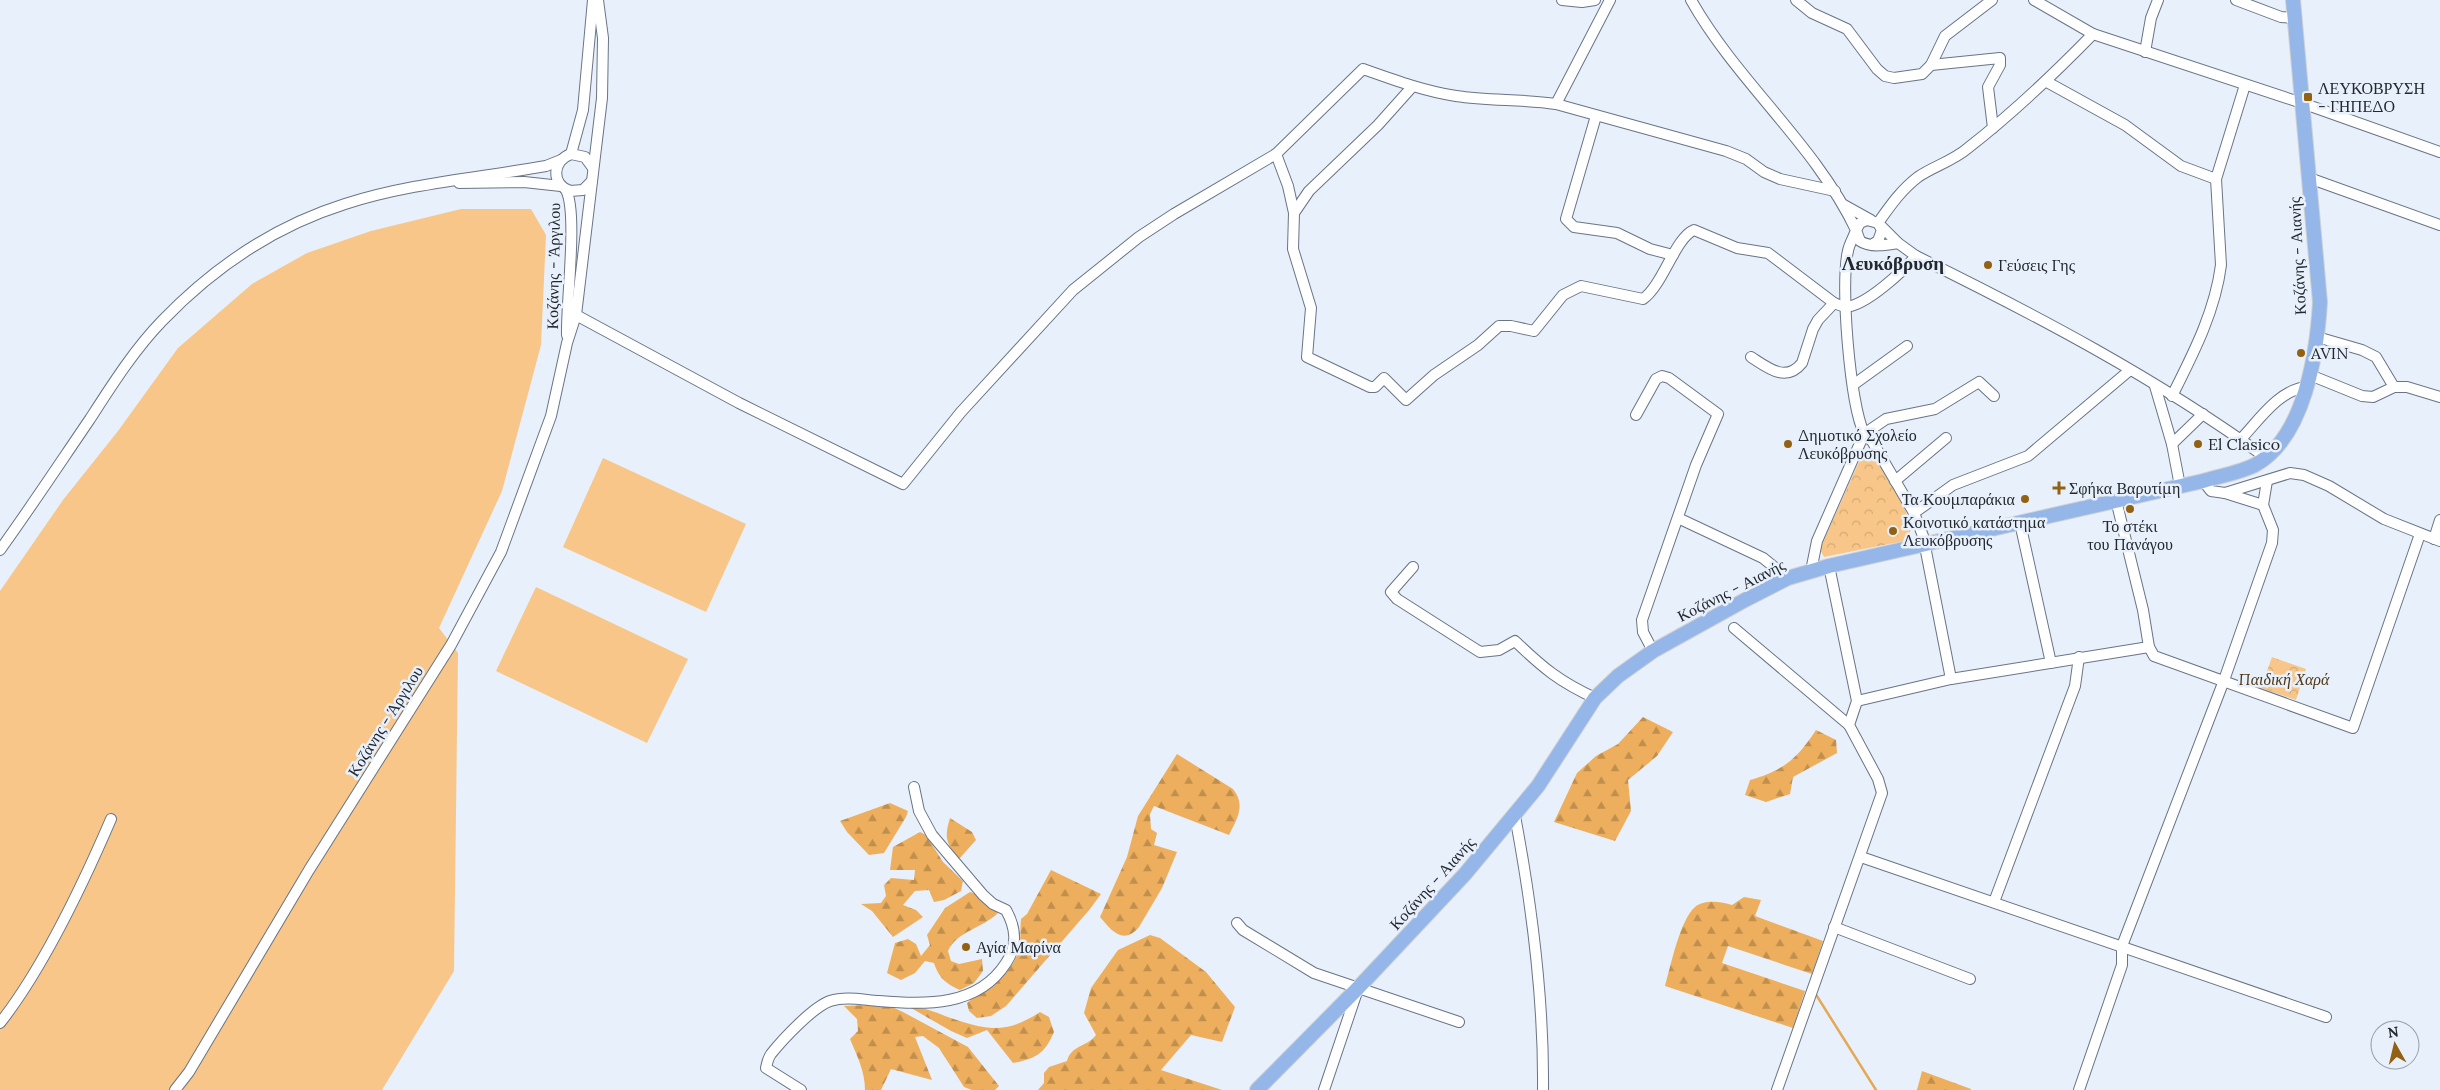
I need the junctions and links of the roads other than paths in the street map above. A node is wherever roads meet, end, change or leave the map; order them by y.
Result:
1 (593, 0) edge
2 (598, 0) edge
3 (1562, 0) edge
4 (1596, 0) edge
5 (1610, 0) edge
6 (1691, 0) edge
7 (1796, 0) edge
8 (1992, 0) edge
9 (2034, 0) edge
10 (2158, 0) edge
11 (2236, 0) edge
12 (2293, 0) edge
13 (2294, 18) junction
14 (2092, 34) junction
15 (2145, 52) junction
16 (1932, 65) junction
17 (2047, 82) junction
18 (2245, 85) junction
19 (1412, 87) junction
20 (2302, 103) junction
21 (1556, 104) junction
22 (1596, 116) junction
23 (1993, 128) junction
24 (2440, 152) edge
25 (1276, 154) junction
26 (566, 157) junction
27 (593, 168) junction
28 (2309, 178) junction
29 (2216, 179) junction
30 (592, 181) junction
31 (445, 182) junction
32 (564, 188) junction
33 (1835, 191) junction
34 (1844, 205) junction
35 (1294, 213) junction
36 (1874, 221) junction
37 (2440, 225) edge
38 (1856, 230) junction
39 (1851, 243) junction
40 (1898, 243) junction
41 (1869, 245) junction
42 (1673, 255) junction
43 (1916, 256) junction
44 (1834, 303) junction
45 (1846, 307) junction
46 (576, 315) junction
47 (2317, 338) junction
48 (567, 344) junction
49 (1907, 346) dead end
50 (1751, 357) dead end
51 (2130, 370) junction
52 (2308, 381) junction
53 (1854, 385) junction
54 (2155, 386) junction
55 (2394, 387) junction
56 (1994, 396) dead end
57 (2172, 396) junction
58 (2440, 397) edge
59 (2203, 414) junction
60 (1636, 415) dead end
61 (1864, 434) junction
62 (1946, 438) dead end
63 (2241, 440) junction
64 (2172, 444) junction
65 (2265, 457) junction
66 (1895, 481) junction
67 (2203, 481) junction
68 (2267, 481) junction
69 (2180, 486) junction
70 (2225, 493) junction
71 (2116, 500) junction
72 (2263, 505) junction
73 (1914, 513) junction
74 (1678, 518) junction
75 (2440, 520) edge
76 (2020, 523) junction
77 (2420, 534) junction
78 (2437, 540) edge
79 (1926, 545) junction
80 (0, 550) edge
81 (1828, 566) junction
82 (1414, 567) dead end
83 (1811, 570) junction
84 (1788, 578) junction
85 (1734, 628) dead end
86 (2149, 647) junction
87 (1653, 651) junction
88 (2080, 657) junction
89 (2050, 663) junction
90 (1951, 680) junction
91 (2223, 682) junction
92 (1595, 698) junction
93 (1857, 701) junction
94 (1849, 725) junction
95 (914, 787) dead end
96 (1515, 816) junction
97 (111, 818) dead end
98 (1860, 857) junction
99 (1994, 902) junction
100 (1237, 923) dead end
101 (1834, 927) junction
102 (2122, 946) junction
103 (1970, 978) dead end
104 (1358, 988) junction
105 (2326, 1017) dead end
106 (1459, 1022) dead end
107 (0, 1023) edge
108 (175, 1090) edge
109 (801, 1090) edge
110 (1257, 1090) edge
111 (1324, 1090) edge
112 (1543, 1090) edge
113 (1777, 1090) edge
114 (2079, 1090) edge

1 - 26 street, Κοζάνης - Άργιλου
2 - 27 street, Κοζάνης - Άργιλου
3 - 4 street
5 - 21 street
6 - 33 street
7 - 16 street
8 - 16 street
9 - 14 street
10 - 15 street
11 - 13 street
12 - 13 main road, Κοζάνης - Αιανής
13 - 20 main road, Κοζάνης - Αιανής
14 - 15 street
14 - 17 street
15 - 18 street
16 - 23 street
17 - 23 street
17 - 29 street
18 - 20 street
18 - 29 street
19 - 21 street
19 - 25 street
19 - 35 street
20 - 24 street
20 - 28 main road, Κοζάνης - Αιανής
21 - 22 street
22 - 33 street
22 - 42 street
23 - 36 street
25 - 35 street
25 - 46 street
26 - 27 street
26 - 31 street
26 - 32 street, Κοζάνης - Άργιλου
27 - 30 street, Κοζάνης - Άργιλου
28 - 37 street
28 - 47 main road, Κοζάνης - Αιανής
29 - 57 street
30 - 32 street, Κοζάνης - Άργιλου
30 - 46 street, Κοζάνης - Άργιλου
31 - 32 street
31 - 80 street
32 - 48 street, Κοζάνης - Άργιλου
33 - 34 street
34 - 36 street
34 - 38 street
35 - 42 street
36 - 38 street
36 - 40 street
36 - 41 street
38 - 39 street
38 - 41 street
39 - 41 street
39 - 45 street
40 - 41 street
40 - 43 street
42 - 44 street
43 - 45 street
43 - 51 street
44 - 45 street
44 - 50 street
45 - 53 street
46 - 48 street, Κοζάνης - Άργιλου
47 - 52 main road, Κοζάνης - Αιανής
47 - 55 street
48 - 108 street, Κοζάνης - Άργιλου
49 - 53 street
51 - 54 street
51 - 73 street
52 - 55 street
52 - 63 street
52 - 65 main road, Κοζάνης - Αιανής
53 - 61 street
54 - 57 street
54 - 64 street
55 - 58 street
56 - 61 street
57 - 59 street
59 - 63 street
59 - 64 street
60 - 74 street
61 - 66 street
61 - 83 street
62 - 66 street
63 - 65 street
64 - 69 street
65 - 67 main road, Κοζάνης - Αιανής
66 - 73 street
67 - 69 main road, Κοζάνης - Αιανής
67 - 70 street
68 - 70 street
68 - 72 street
68 - 77 street
69 - 71 main road, Κοζάνης - Αιανής
70 - 72 street
71 - 76 main road, Κοζάνης - Αιανής
71 - 86 street
72 - 91 street
73 - 79 street
74 - 84 street
74 - 87 street
75 - 78 street
76 - 79 main road, Κοζάνης - Αιανής
76 - 89 street
77 - 78 street
77 - 91 street
79 - 81 main road, Κοζάνης - Αιανής
79 - 90 street
81 - 83 main road, Κοζάνης - Αιανής
81 - 93 street
82 - 92 street
83 - 84 main road, Κοζάνης - Αιανής
84 - 87 main road, Κοζάνης - Αιανής
85 - 94 street
86 - 88 street
86 - 91 street
87 - 92 main road, Κοζάνης - Αιανής
88 - 89 street
88 - 99 street
89 - 90 street
90 - 93 street
91 - 102 street
92 - 96 main road, Κοζάνης - Αιανής
93 - 94 street
94 - 98 street
95 - 109 street
96 - 104 main road, Κοζάνης - Αιανής
96 - 112 street
97 - 107 street
98 - 99 street
98 - 101 street
99 - 102 street
100 - 104 street
101 - 103 street
101 - 113 street
102 - 105 street
102 - 114 street
104 - 106 street
104 - 110 main road, Κοζάνης - Αιανής
104 - 111 street

